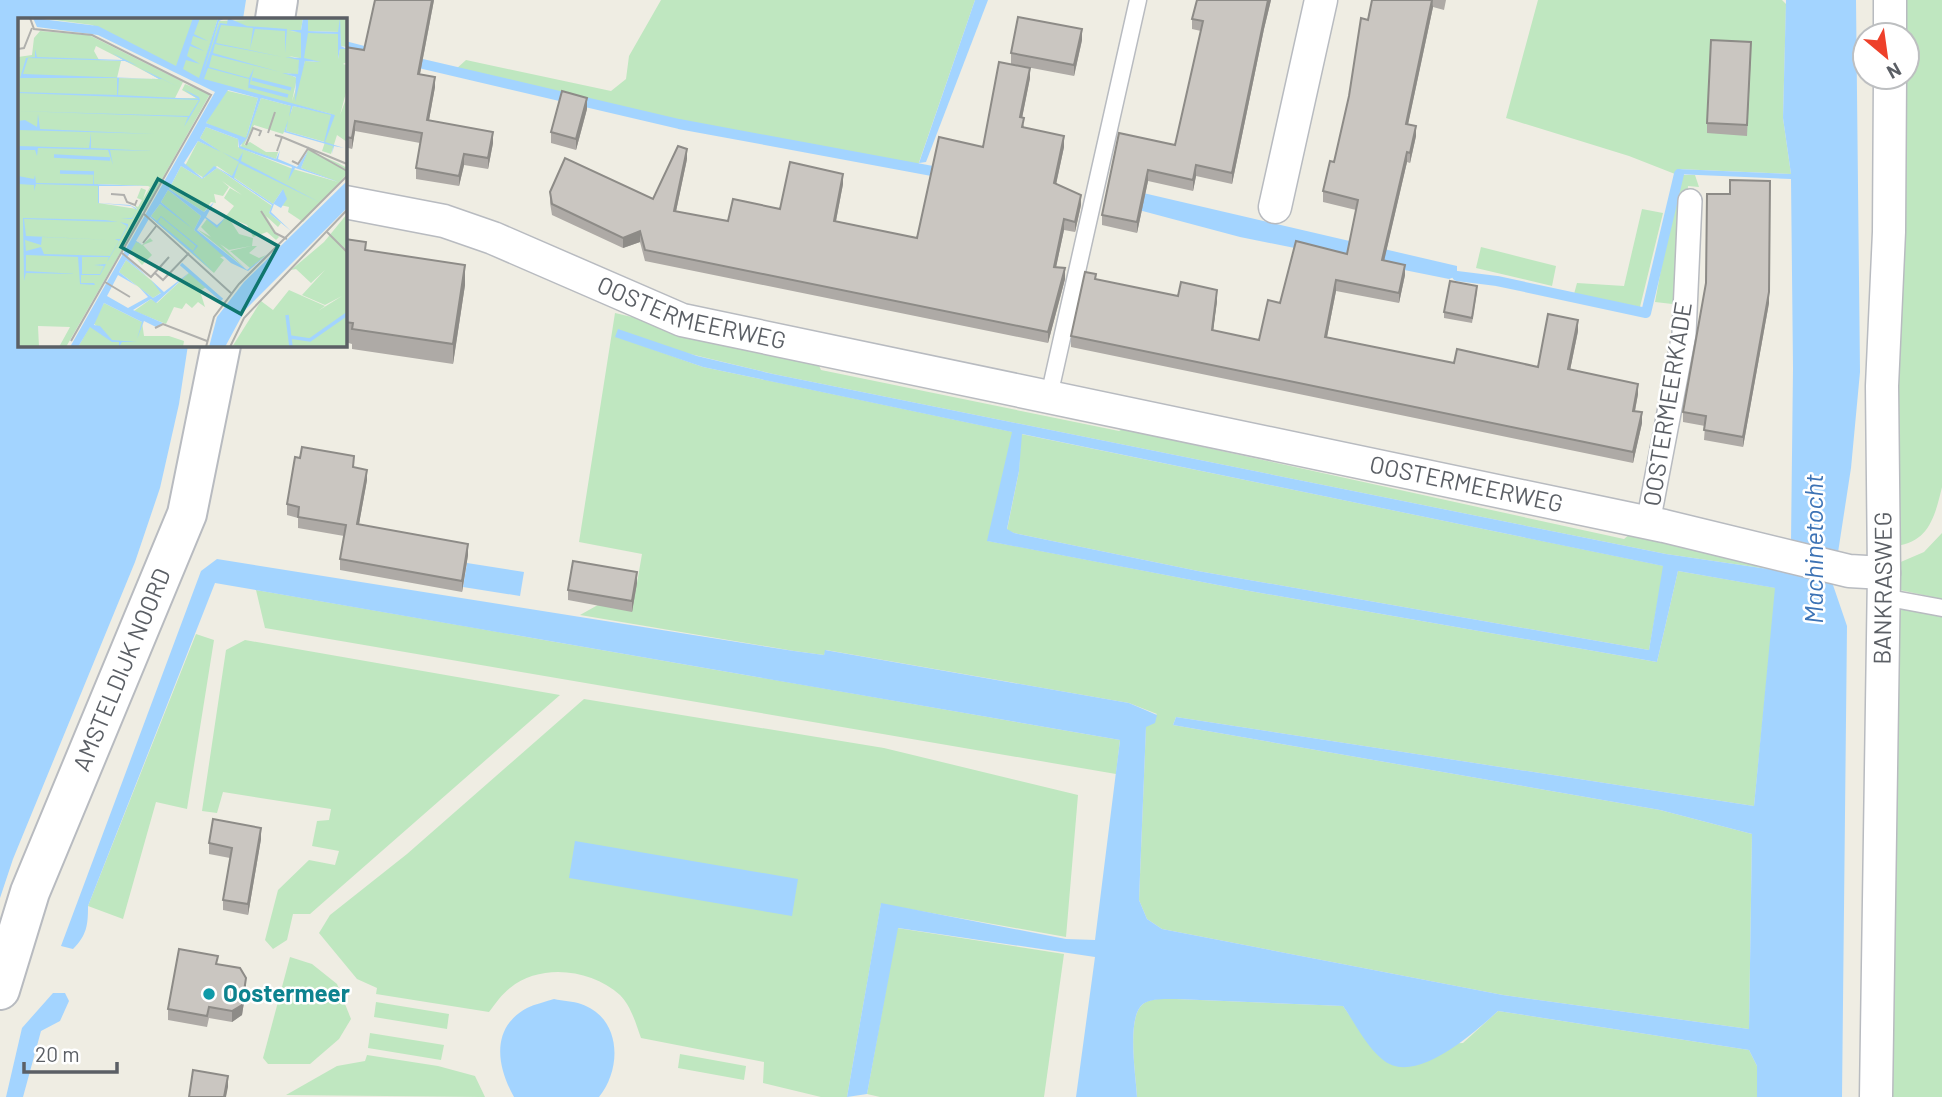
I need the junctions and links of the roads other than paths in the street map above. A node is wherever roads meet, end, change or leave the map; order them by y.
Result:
1 (278, 0) edge
2 (1138, 0) edge
3 (1321, 0) edge
4 (1890, 0) edge
5 (275, 18) edge
6 (1890, 21) edge
7 (1890, 91) edge
8 (1690, 201) dead end
9 (346, 202) edge
10 (1275, 206) dead end
11 (221, 346) edge
12 (1049, 396) junction
13 (1648, 523) junction
14 (1884, 585) junction
15 (1942, 608) edge
16 (0, 990) edge
17 (1876, 1097) edge

1 - 5 street
2 - 12 lane
3 - 10 street
4 - 6 street
7 - 14 street, BANKRASWEG
8 - 13 street, OOSTERMEERKADE
9 - 12 street, OOSTERMEERWEG
11 - 16 street, AMSTELDIJK NOORD
12 - 13 street, OOSTERMEERWEG
13 - 14 street, OOSTERMEERWEG
14 - 15 lane
14 - 17 street, BANKRASWEG

